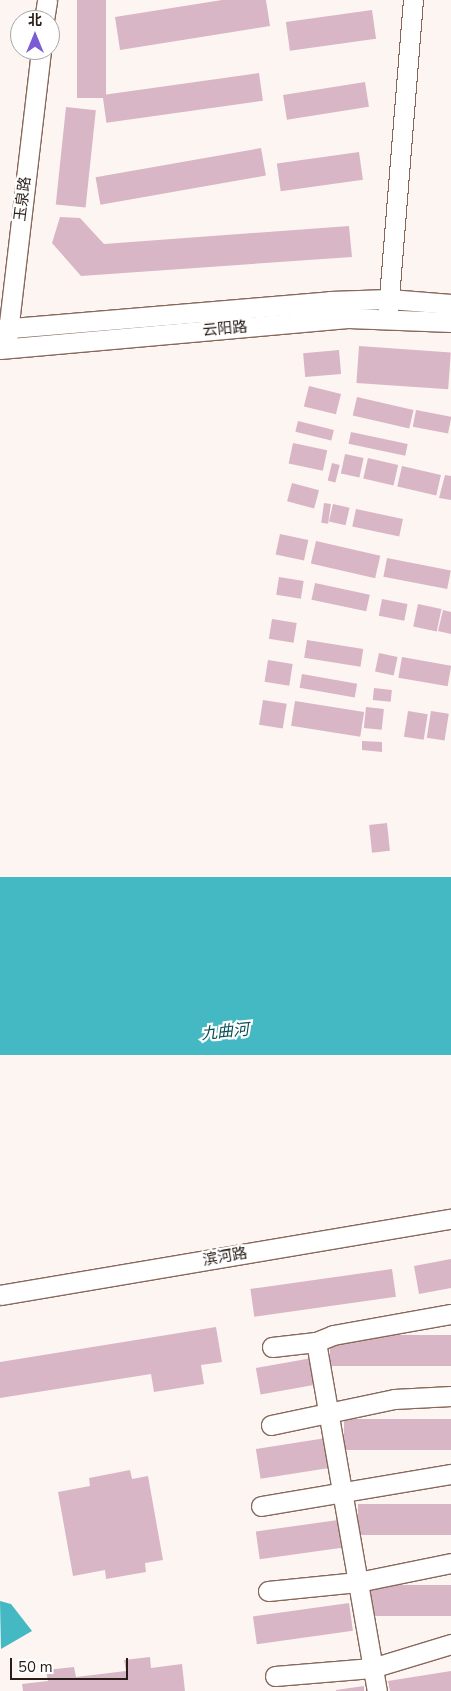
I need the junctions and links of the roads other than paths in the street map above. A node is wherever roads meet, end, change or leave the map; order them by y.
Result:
1 (413, 0) edge
2 (40, 60) edge
3 (389, 298) junction
4 (451, 304) edge
5 (388, 318) junction
6 (451, 322) edge
7 (4, 329) edge
8 (3, 349) edge
9 (451, 1219) edge
10 (0, 1295) edge
11 (451, 1314) edge
12 (316, 1342) junction
13 (272, 1347) dead end
14 (451, 1396) edge
15 (330, 1412) junction
16 (271, 1425) dead end
17 (451, 1474) edge
18 (344, 1495) junction
19 (261, 1506) dead end
20 (451, 1564) edge
21 (358, 1582) junction
22 (268, 1591) dead end
23 (451, 1644) edge
24 (372, 1668) junction
25 (275, 1676) dead end
26 (377, 1691) edge

1 - 3 street
2 - 7 street, 玉泉路
3 - 4 street, 云阳路
3 - 5 street
3 - 7 street, 云阳路
5 - 6 street, 云阳路
5 - 8 street, 云阳路
7 - 8 street, 玉泉路
9 - 10 street, 滨河路
11 - 12 street
12 - 13 street
12 - 15 street
14 - 15 street
15 - 16 street
15 - 18 street
17 - 18 street
18 - 19 street
18 - 21 street
20 - 21 street
21 - 22 street
21 - 24 street
23 - 24 street
24 - 25 street
24 - 26 street

